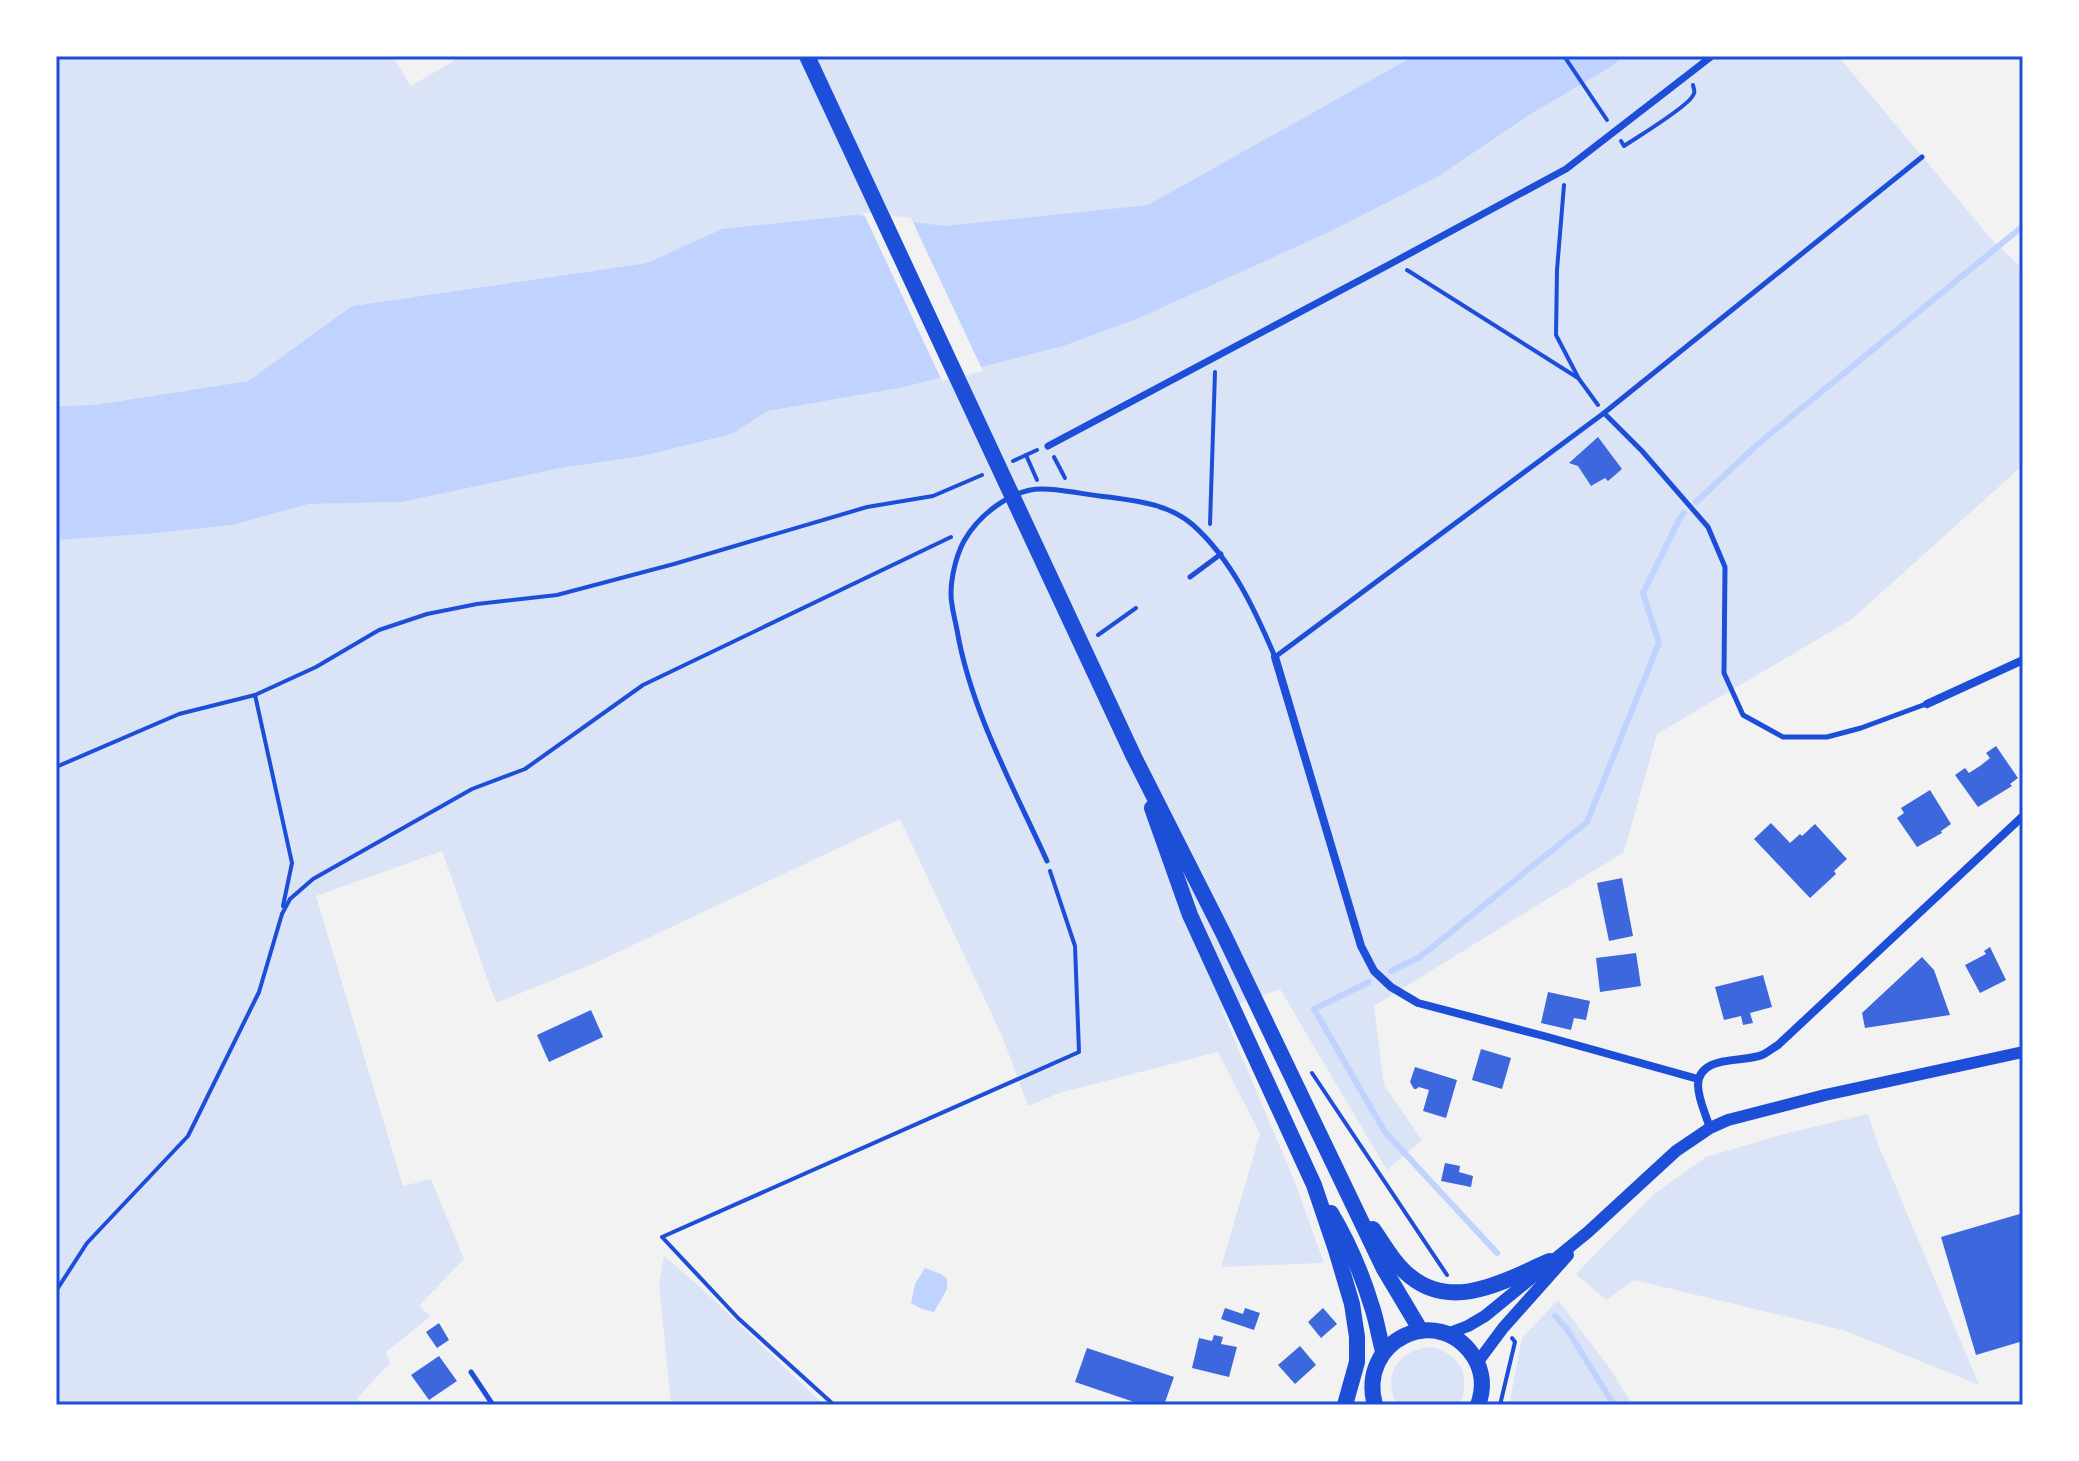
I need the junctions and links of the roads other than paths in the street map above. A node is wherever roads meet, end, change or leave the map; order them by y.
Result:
1 (807, 56) edge
2 (1712, 56) edge
3 (1922, 157) dead end
4 (1604, 413) junction
5 (1048, 446) road end
6 (1221, 554) junction
7 (1190, 577) dead end
8 (1275, 657) junction
9 (2023, 660) edge
10 (1927, 704) joint
11 (1134, 757) junction
12 (2023, 816) edge
13 (1047, 861) road end
14 (2023, 1052) edge
15 (1698, 1079) junction
16 (1710, 1128) junction
17 (1340, 1181) junction
18 (1314, 1185) junction
19 (1588, 1232) junction
20 (1550, 1261) junction
21 (1421, 1331) junction
22 (1447, 1334) junction
23 (1383, 1351) junction
24 (1477, 1363) junction
25 (471, 1372) dead end
26 (493, 1405) edge
27 (1345, 1405) edge
28 (1375, 1405) edge
29 (1478, 1405) edge

1 - 11 main road
2 - 5 street
3 - 4 lane
4 - 8 lane
4 - 10 lane
6 - 7 lane
6 - 8 lane
6 - 13 lane
8 - 15 street
9 - 10 street
11 - 17 main road
11 - 18 main road
12 - 15 street
14 - 16 street
15 - 16 street
16 - 19 street
17 - 20 main road
17 - 21 main road
18 - 23 main road
18 - 27 main road
19 - 20 street
19 - 24 street
20 - 22 street
21 - 22 main road
21 - 23 main road
22 - 24 main road
23 - 28 main road
24 - 29 main road
25 - 26 lane

